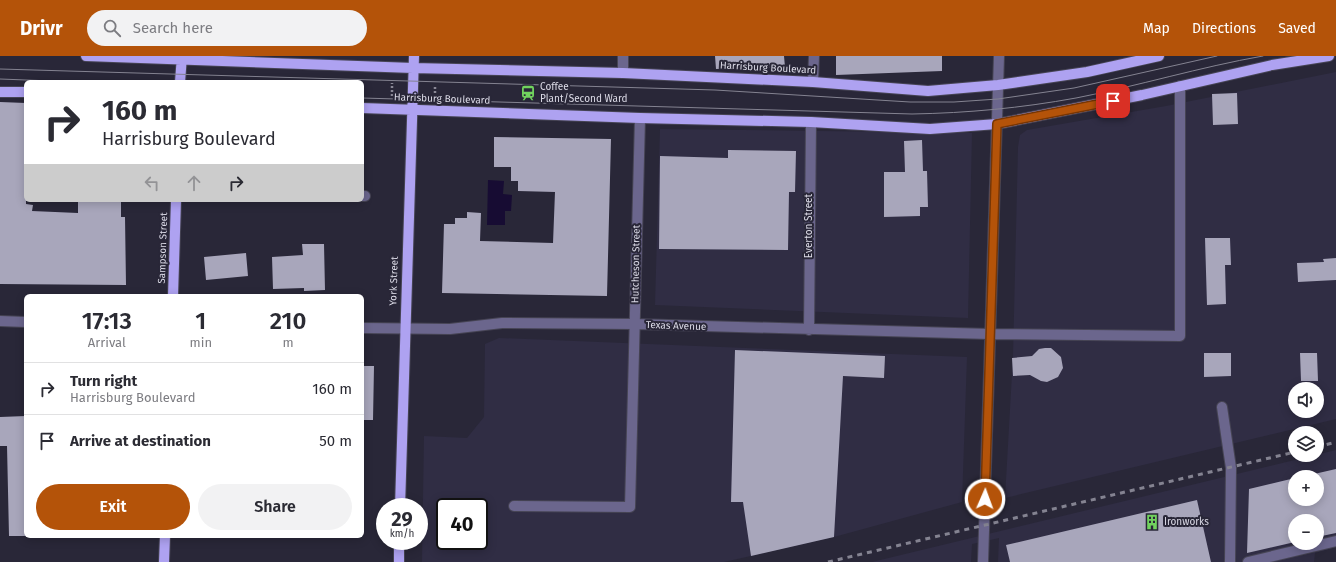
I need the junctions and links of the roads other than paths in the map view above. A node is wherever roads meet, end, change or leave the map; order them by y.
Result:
1 (86, 56) edge
2 (414, 56) edge
3 (623, 56) edge
4 (814, 56) edge
5 (999, 56) edge
6 (1159, 56) edge
7 (1329, 56) edge
8 (182, 57) edge
9 (413, 68) junction
10 (623, 73) junction
11 (180, 80) edge
12 (813, 82) junction
13 (998, 85) junction
14 (1180, 86) junction
15 (0, 92) edge
16 (24, 92) edge
17 (364, 108) edge
18 (412, 111) junction
19 (640, 118) junction
20 (810, 122) junction
21 (997, 124) junction
22 (176, 202) edge
23 (173, 294) edge
24 (0, 321) edge
25 (24, 322) edge
26 (635, 324) junction
27 (364, 328) edge
28 (404, 329) junction
29 (809, 330) junction
30 (990, 334) junction
31 (1222, 407) dead end
32 (400, 498) edge
33 (514, 506) dead end
34 (165, 538) edge
35 (1336, 542) edge
36 (399, 550) edge
37 (164, 562) edge
38 (399, 562) edge
39 (983, 562) edge
40 (1230, 562) edge
41 (1248, 562) edge

1 - 8 main road, Harrisburg Boulevard
2 - 9 main road, York Street
3 - 10 street
4 - 12 street
5 - 13 street
6 - 13 main road, Harrisburg Boulevard
7 - 14 main road, Harrisburg Boulevard
8 - 9 main road, Harrisburg Boulevard
8 - 11 main road
9 - 10 main road, Harrisburg Boulevard
9 - 18 main road, York Street
10 - 12 main road, Harrisburg Boulevard
12 - 13 main road, Harrisburg Boulevard
13 - 21 street
14 - 21 main road, Harrisburg Boulevard
14 - 30 street, Texas Avenue
15 - 16 main road
17 - 18 main road, Harrisburg Boulevard
18 - 19 main road, Harrisburg Boulevard
18 - 28 main road, York Street
19 - 20 main road, Harrisburg Boulevard
19 - 26 street, Hutcheson Street
20 - 21 main road, Harrisburg Boulevard
20 - 29 street, Everton Street
21 - 30 street
22 - 23 main road, Sampson Street
24 - 25 street
26 - 28 street, Texas Avenue
26 - 29 street, Texas Avenue
26 - 33 street, Hutcheson Street
27 - 28 street, Texas Avenue
28 - 32 main road, York Street
29 - 30 street, Texas Avenue
30 - 39 street
31 - 40 street
34 - 37 main road
35 - 41 street
36 - 38 main road

